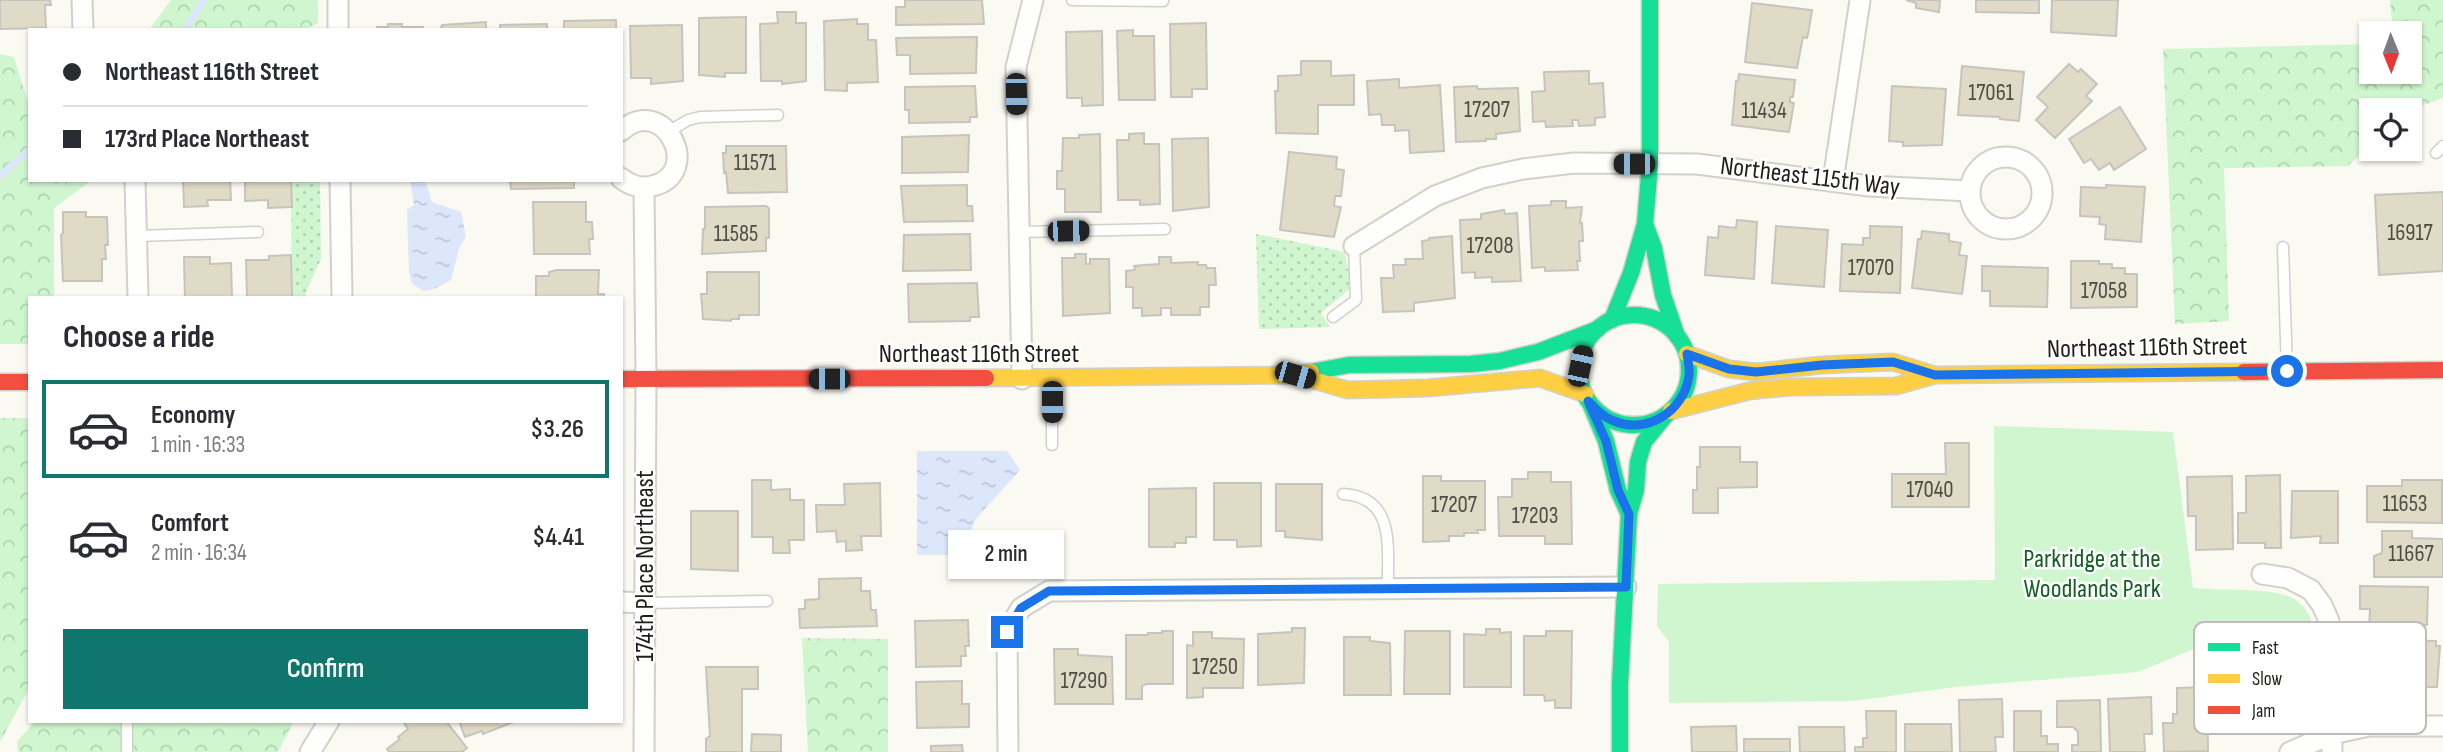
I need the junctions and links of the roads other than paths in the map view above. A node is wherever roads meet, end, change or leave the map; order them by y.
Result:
1 (82, 0) edge
2 (338, 0) edge
3 (1033, 0) edge
4 (1072, 0) edge
5 (1650, 0) edge
6 (1860, 0) edge
7 (1163, 1) edge
8 (83, 28) edge
9 (338, 28) edge
10 (778, 115) dead end
11 (623, 130) edge
12 (668, 132) junction
13 (1650, 163) junction
14 (623, 179) edge
15 (1833, 181) junction
16 (135, 182) edge
17 (340, 182) edge
18 (644, 187) junction
19 (1970, 191) dead end
20 (1645, 223) junction
21 (1165, 229) dead end
22 (258, 232) dead end
23 (1019, 232) junction
24 (138, 236) junction
25 (1354, 246) joint
26 (2283, 247) dead end
27 (138, 296) edge
28 (342, 296) edge
29 (1333, 317) dead end
30 (1612, 320) junction
31 (1598, 329) junction
32 (1677, 336) junction
33 (1687, 354) junction
34 (2443, 370) edge
35 (2287, 371) junction
36 (1295, 375) junction
37 (1935, 375) junction
38 (623, 379) edge
39 (646, 379) junction
40 (1022, 379) junction
41 (1052, 379) junction
42 (0, 382) edge
43 (28, 382) edge
44 (1586, 397) junction
45 (1668, 413) junction
46 (1052, 445) dead end
47 (1343, 494) dead end
48 (1629, 514) junction
49 (2262, 574) dead end
50 (1626, 587) junction
51 (1388, 589) junction
52 (767, 601) dead end
53 (623, 603) edge
54 (644, 603) junction
55 (2329, 622) edge
56 (127, 723) edge
57 (328, 723) edge
58 (2352, 734) edge
59 (2332, 743) edge
60 (311, 751) edge
61 (127, 752) edge
62 (644, 752) edge
63 (1008, 752) edge
64 (1620, 752) edge
65 (2290, 752) edge

1 - 8 street
2 - 9 street
3 - 23 street
4 - 7 lane
5 - 13 street
6 - 15 street
10 - 12 lane
11 - 12 street
12 - 18 street
13 - 15 street, Northeast 115th Way
13 - 20 street
13 - 25 street, Northeast 115th Way
14 - 18 street
15 - 19 street, Northeast 115th Way
16 - 24 street
17 - 28 street
18 - 39 street, 174th Place Northeast
20 - 30 street
20 - 32 street
21 - 23 lane
22 - 24 lane
23 - 40 street
24 - 27 street
25 - 29 lane
26 - 35 lane
30 - 31 street
30 - 32 street
31 - 36 street, Northeast 116th Street
31 - 44 street
32 - 33 street
33 - 37 street, Northeast 116th Street
33 - 45 street
34 - 35 street, Northeast 116th Street
35 - 37 street, Northeast 116th Street
36 - 41 street, Northeast 116th Street
36 - 44 street, Northeast 116th Street
37 - 45 street, Northeast 116th Street
38 - 39 street, Northeast 116th Street
39 - 40 street, Northeast 116th Street
39 - 54 street, 174th Place Northeast
40 - 41 street, Northeast 116th Street
41 - 46 lane
42 - 43 street
44 - 45 street
44 - 48 street
45 - 48 street
47 - 51 lane
48 - 50 street
49 - 55 street
50 - 51 street
50 - 64 street
51 - 63 street
52 - 54 lane
53 - 54 street
54 - 62 street, 174th Place Northeast
56 - 61 lane
57 - 60 street
58 - 59 street
59 - 65 street

